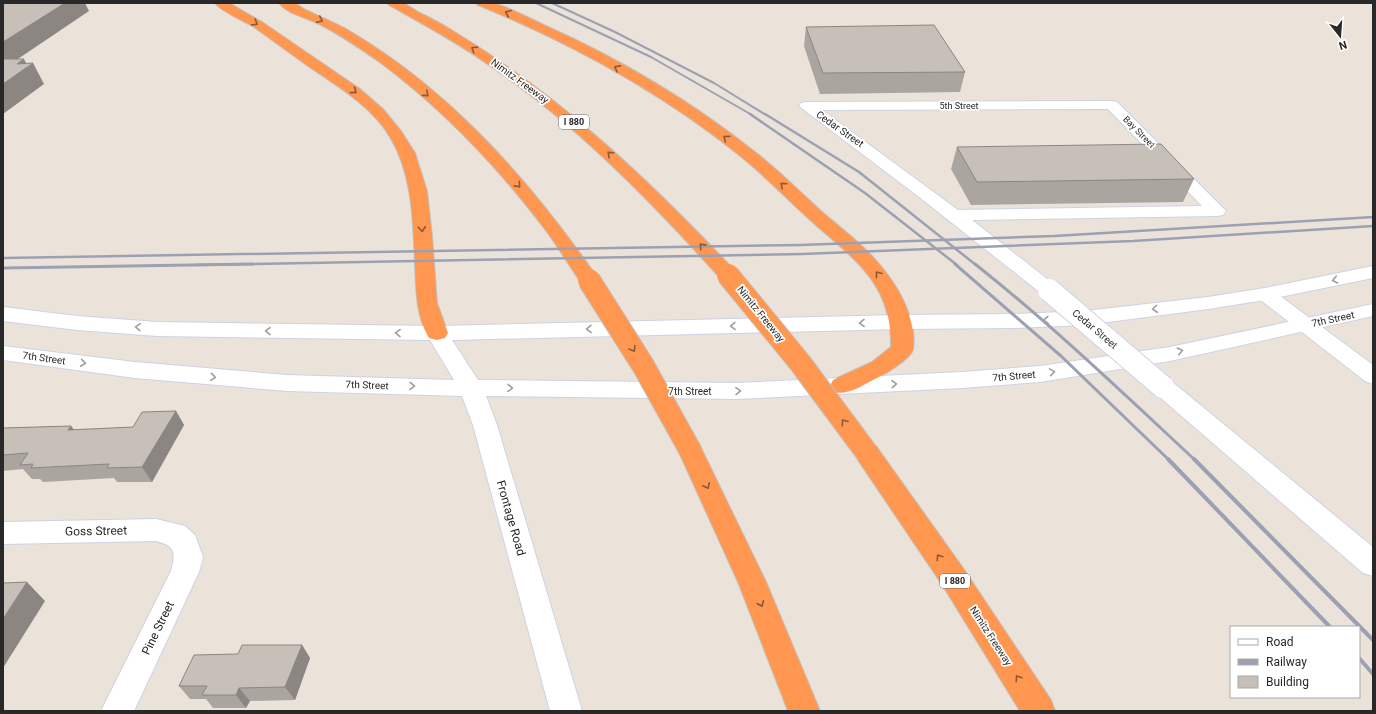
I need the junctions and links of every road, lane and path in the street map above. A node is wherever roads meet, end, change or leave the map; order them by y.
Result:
1 (221, 3) edge
2 (285, 3) edge
3 (393, 3) edge
4 (482, 3) edge
5 (1112, 105) joint
6 (806, 106) joint
7 (957, 215) junction
8 (1373, 272) edge
9 (1265, 294) junction
10 (1373, 310) edge
11 (3, 314) edge
12 (902, 322) junction
13 (1305, 325) junction
14 (437, 333) junction
15 (3, 353) edge
16 (1373, 376) edge
17 (841, 386) junction
18 (471, 388) junction
19 (3, 533) edge
20 (185, 542) joint
21 (1373, 564) edge
22 (117, 711) edge
23 (566, 711) edge
24 (804, 711) edge
25 (1039, 711) edge

1 -> 14 highway
2 -> 24 highway, bridge
25 -> 3 highway, Nimitz Freeway / I 880, bridge
12 -> 4 highway
5 - 6 main road, 5th Street
5 - 7 main road, Bay Street
6 - 7 main road, Cedar Street
7 - 21 main road, Cedar Street, bridge
8 -> 9 main road
9 -> 12 main road
9 - 13 main road
10 - 13 main road, 7th Street
14 -> 11 main road
12 -> 14 main road
12 - 17 highway
13 - 16 main road
17 -> 13 main road, 7th Street
14 - 18 main road, Frontage Road
15 -> 18 main road, 7th Street
18 -> 17 main road, 7th Street
18 - 23 main road, Frontage Road
19 - 20 main road, Goss Street
20 - 22 main road, Pine Street

